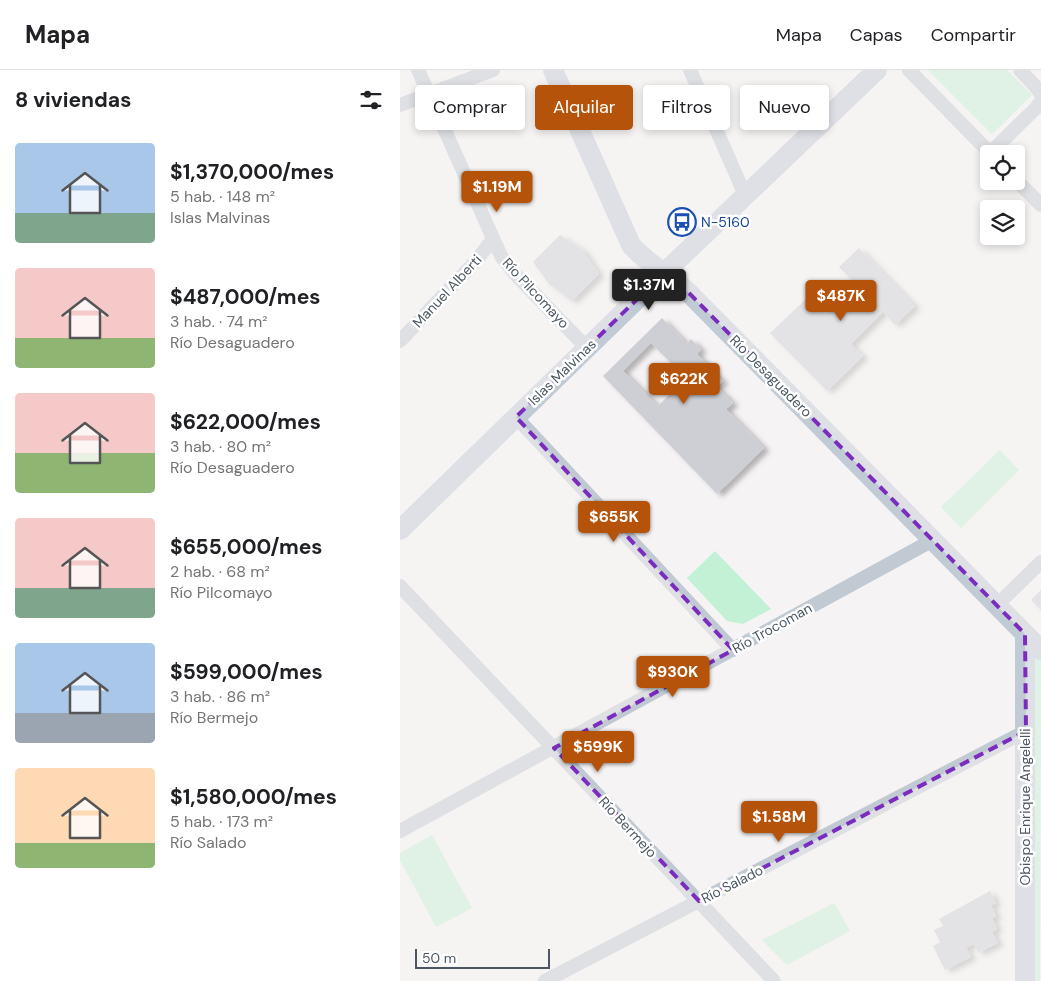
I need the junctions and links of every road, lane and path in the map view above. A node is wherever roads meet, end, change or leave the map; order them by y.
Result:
1 (418, 70) edge
2 (493, 70) edge
3 (553, 70) edge
4 (690, 70) edge
5 (877, 70) edge
6 (909, 70) edge
7 (1020, 70) edge
8 (425, 85) edge
9 (453, 85) edge
10 (1041, 94) edge
11 (415, 99) edge
12 (1041, 101) edge
13 (400, 105) edge
14 (445, 130) edge
15 (982, 145) edge
16 (1000, 145) edge
17 (1025, 189) edge
18 (746, 195) junction
19 (1041, 205) edge
20 (493, 239) junction
21 (664, 273) junction
22 (400, 341) edge
23 (587, 348) junction
24 (516, 417) junction
25 (400, 530) edge
26 (933, 540) junction
27 (1041, 562) edge
28 (400, 586) edge
29 (997, 605) junction
30 (1025, 634) junction
31 (733, 650) junction
32 (1041, 650) edge
33 (1026, 731) junction
34 (554, 748) junction
35 (400, 831) edge
36 (698, 901) junction
37 (545, 981) edge
38 (774, 981) edge
39 (1025, 981) edge

1 - 8 street, Río Pilcomayo
2 - 9 street
3 - 21 street, Río Desaguadero
4 - 18 street
5 - 18 street, Islas Malvinas
6 - 15 street
7 - 10 street
11 - 13 street
12 - 16 street
14 - 20 street, Río Pilcomayo
17 - 19 street
18 - 21 street, Islas Malvinas
20 - 22 street, Manuel Alberti
20 - 23 street, Río Pilcomayo
21 - 23 street, Islas Malvinas
21 - 26 street, Río Desaguadero
23 - 24 street, Islas Malvinas
24 - 25 street, Islas Malvinas
24 - 31 street
26 - 29 street, Río Desaguadero
26 - 31 street, Río Trocoman
27 - 29 street
28 - 34 street, Río Bermejo
29 - 30 street, Río Desaguadero
30 - 32 street, Río Desaguadero
30 - 33 street, Obispo Enrique Angelelli
31 - 34 street, Río Trocoman
33 - 36 street, Río Salado
33 - 39 street, Obispo Enrique Angelelli
34 - 35 street, Río Trocoman
34 - 36 street, Río Bermejo
36 - 37 street, Río Salado
36 - 38 street, Río Bermejo

